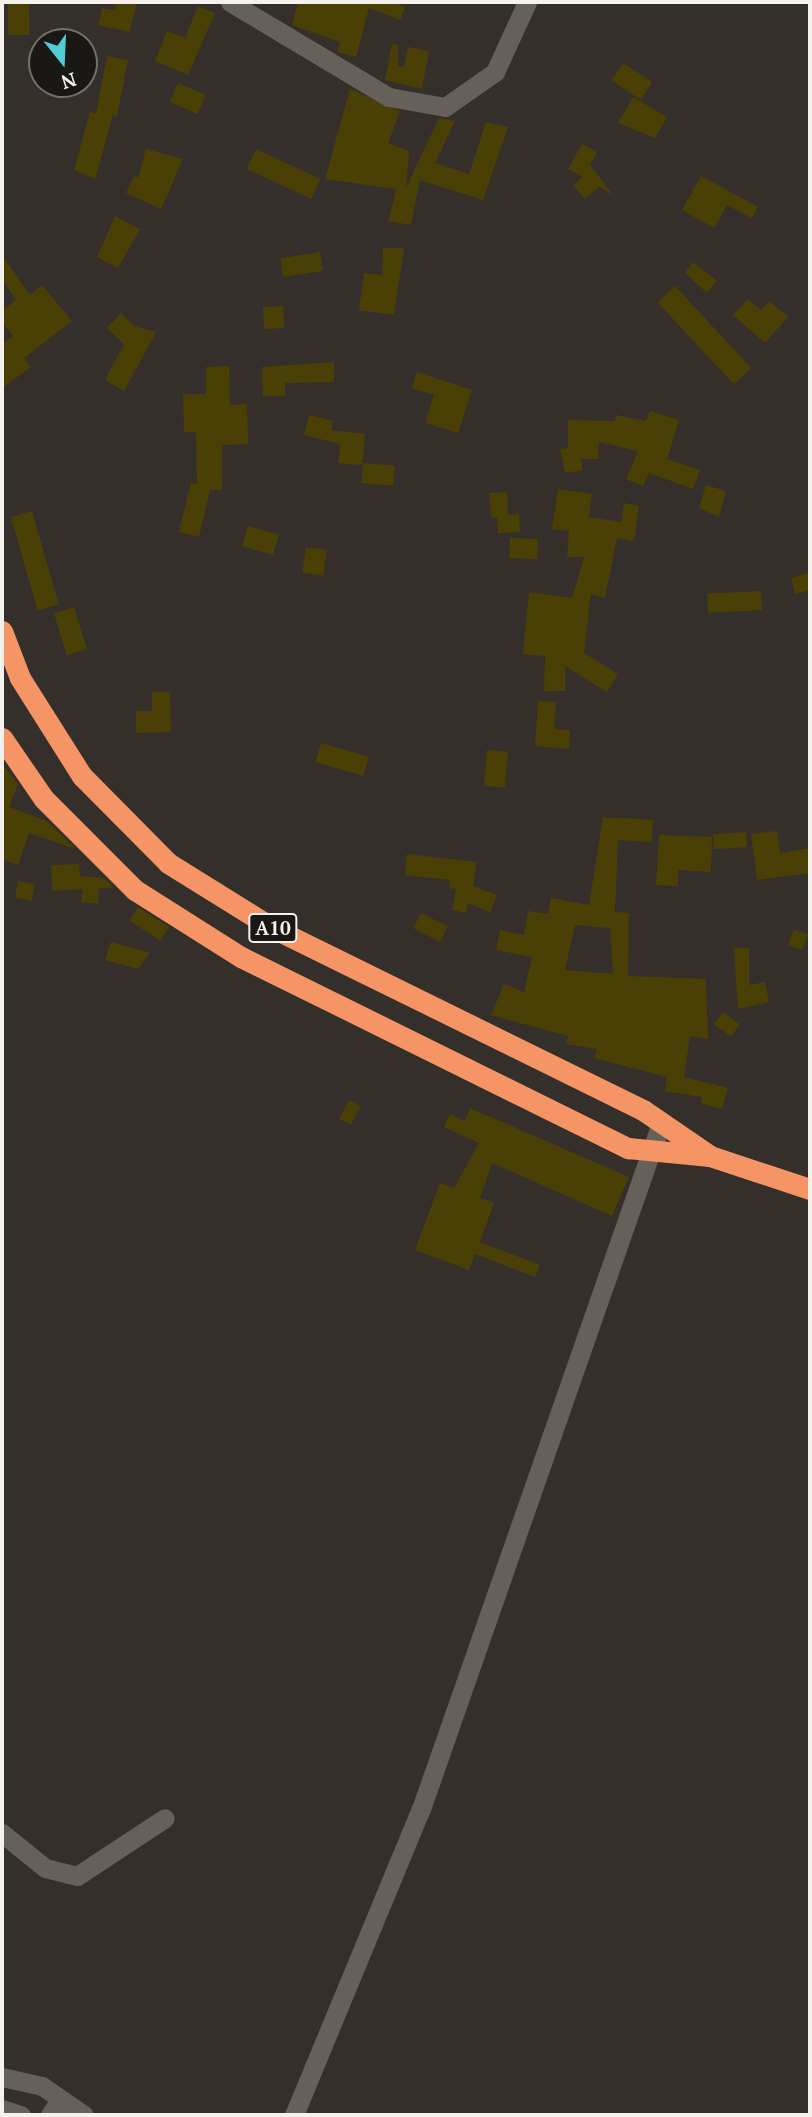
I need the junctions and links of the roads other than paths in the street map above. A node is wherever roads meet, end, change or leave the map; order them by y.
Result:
1 (230, 2) edge
2 (527, 2) edge
3 (2, 631) edge
4 (11, 681) edge
5 (2, 738) edge
6 (661, 1122) junction
7 (652, 1150) junction
8 (710, 1156) junction
9 (810, 1189) edge
10 (166, 1818) dead end
11 (2, 1833) edge
12 (2, 2077) edge
13 (55, 2108) edge
14 (2, 2109) edge
15 (21, 2115) edge
16 (84, 2115) edge
17 (294, 2115) edge

1 - 2 street
3 - 4 highway, A10
4 - 6 highway, A10
5 - 7 highway, A10
6 - 7 street
6 - 8 highway, A10
7 - 8 highway, A10
7 - 17 street
8 - 9 highway, A10
10 - 11 street
12 - 13 street
13 - 16 street
14 - 15 street

